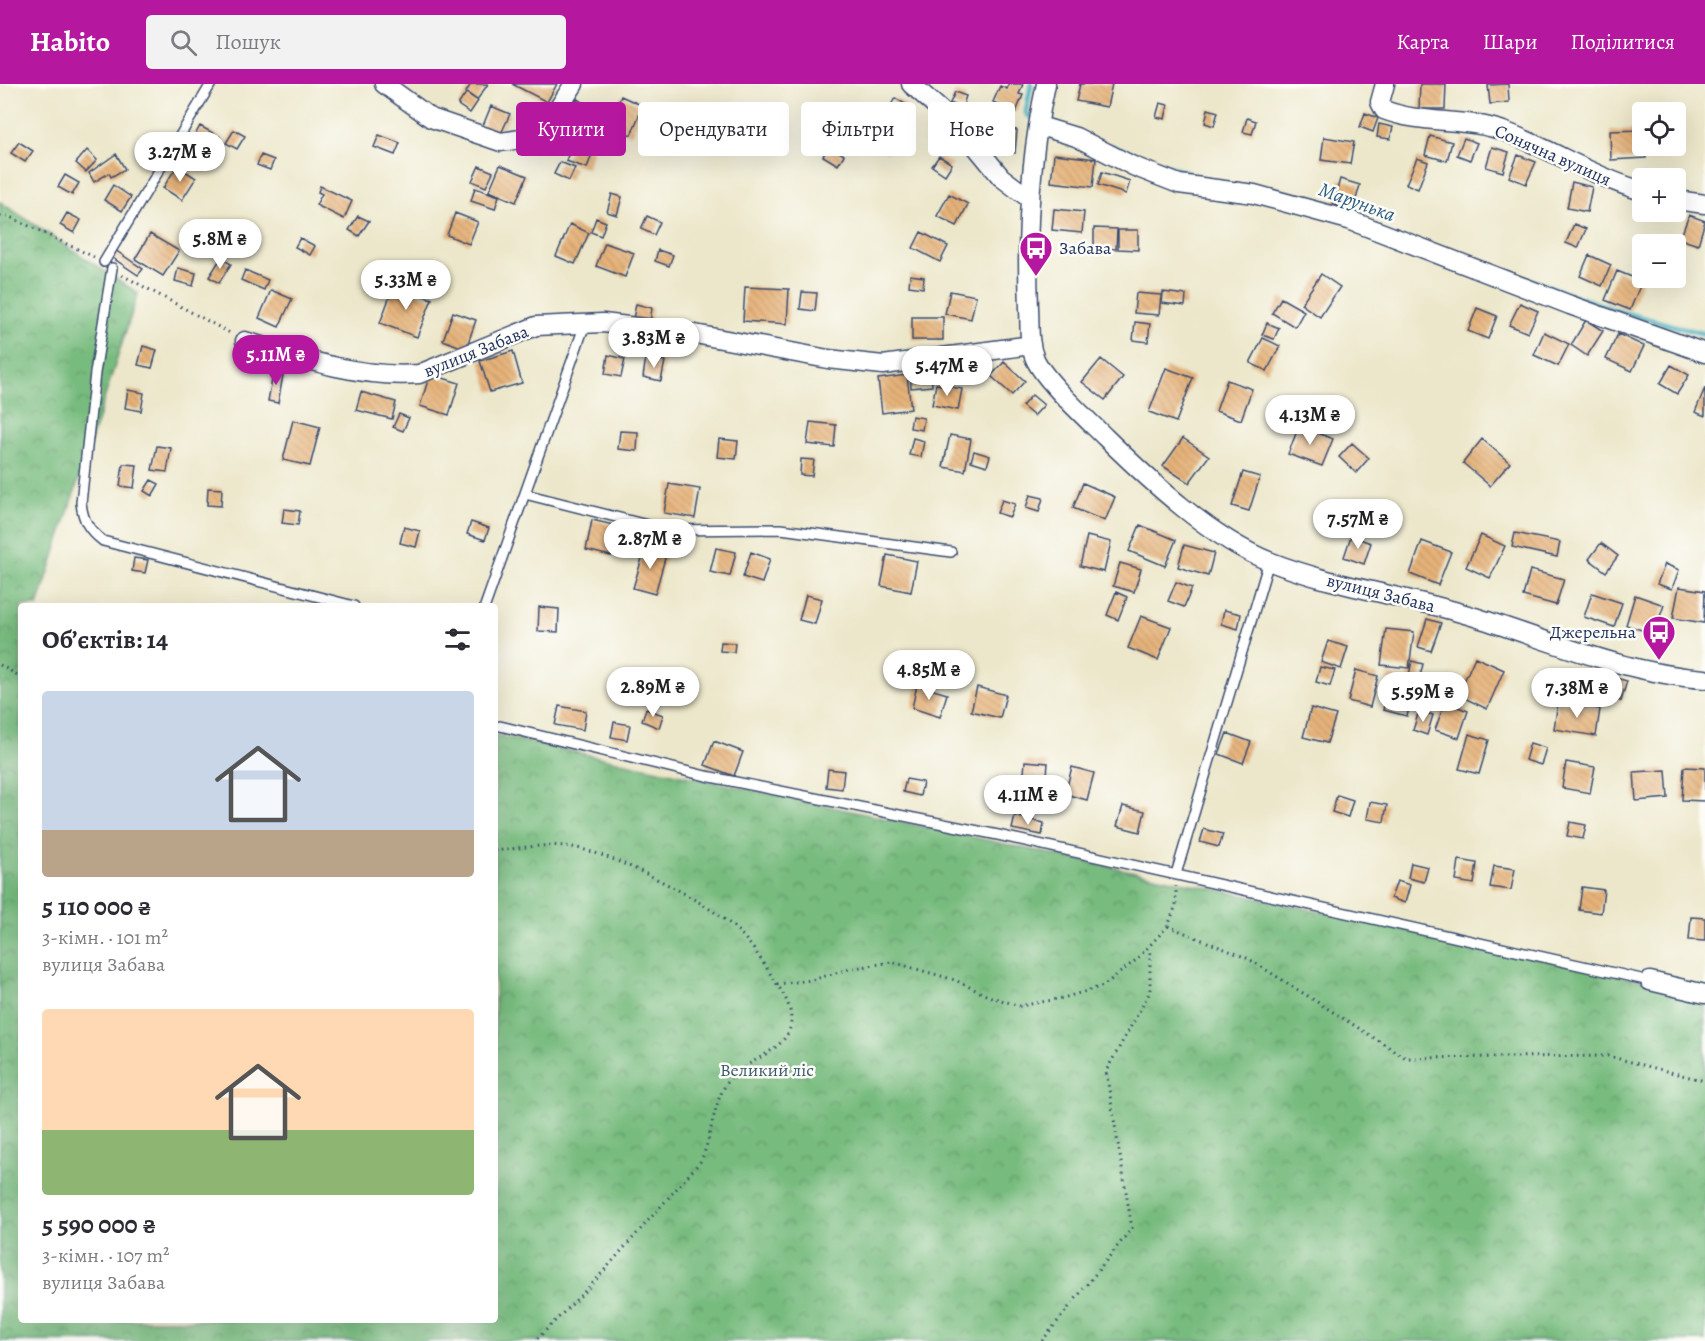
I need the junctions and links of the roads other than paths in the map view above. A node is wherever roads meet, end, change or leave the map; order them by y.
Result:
1 (212, 84) edge
2 (384, 84) edge
3 (574, 84) edge
4 (911, 84) edge
5 (1046, 84) edge
6 (1385, 84) edge
7 (1040, 118) junction
8 (1632, 188) edge
9 (1030, 199) junction
10 (1686, 201) edge
11 (1705, 204) edge
12 (585, 324) junction
13 (245, 340) dead end
14 (1030, 345) junction
15 (1705, 353) edge
16 (525, 494) junction
17 (951, 552) dead end
18 (1269, 561) junction
19 (342, 603) edge
20 (486, 603) edge
21 (1705, 679) edge
22 (500, 726) dead end
23 (1176, 874) junction
24 (1650, 981) joint
25 (1705, 994) edge

1 - 19 lane
2 - 3 street
4 - 9 street
5 - 7 street, вулиця Забава
6 - 8 street, Сонячна вулиця
7 - 9 street, вулиця Забава
7 - 15 street
9 - 14 street, вулиця Забава
10 - 11 street
12 - 13 street, вулиця Забава
12 - 14 street, вулиця Забава
12 - 16 lane
14 - 18 street, вулиця Забава
16 - 17 lane
16 - 20 lane
18 - 21 street, вулиця Забава
18 - 23 lane
22 - 23 lane
23 - 24 lane
24 - 25 street

